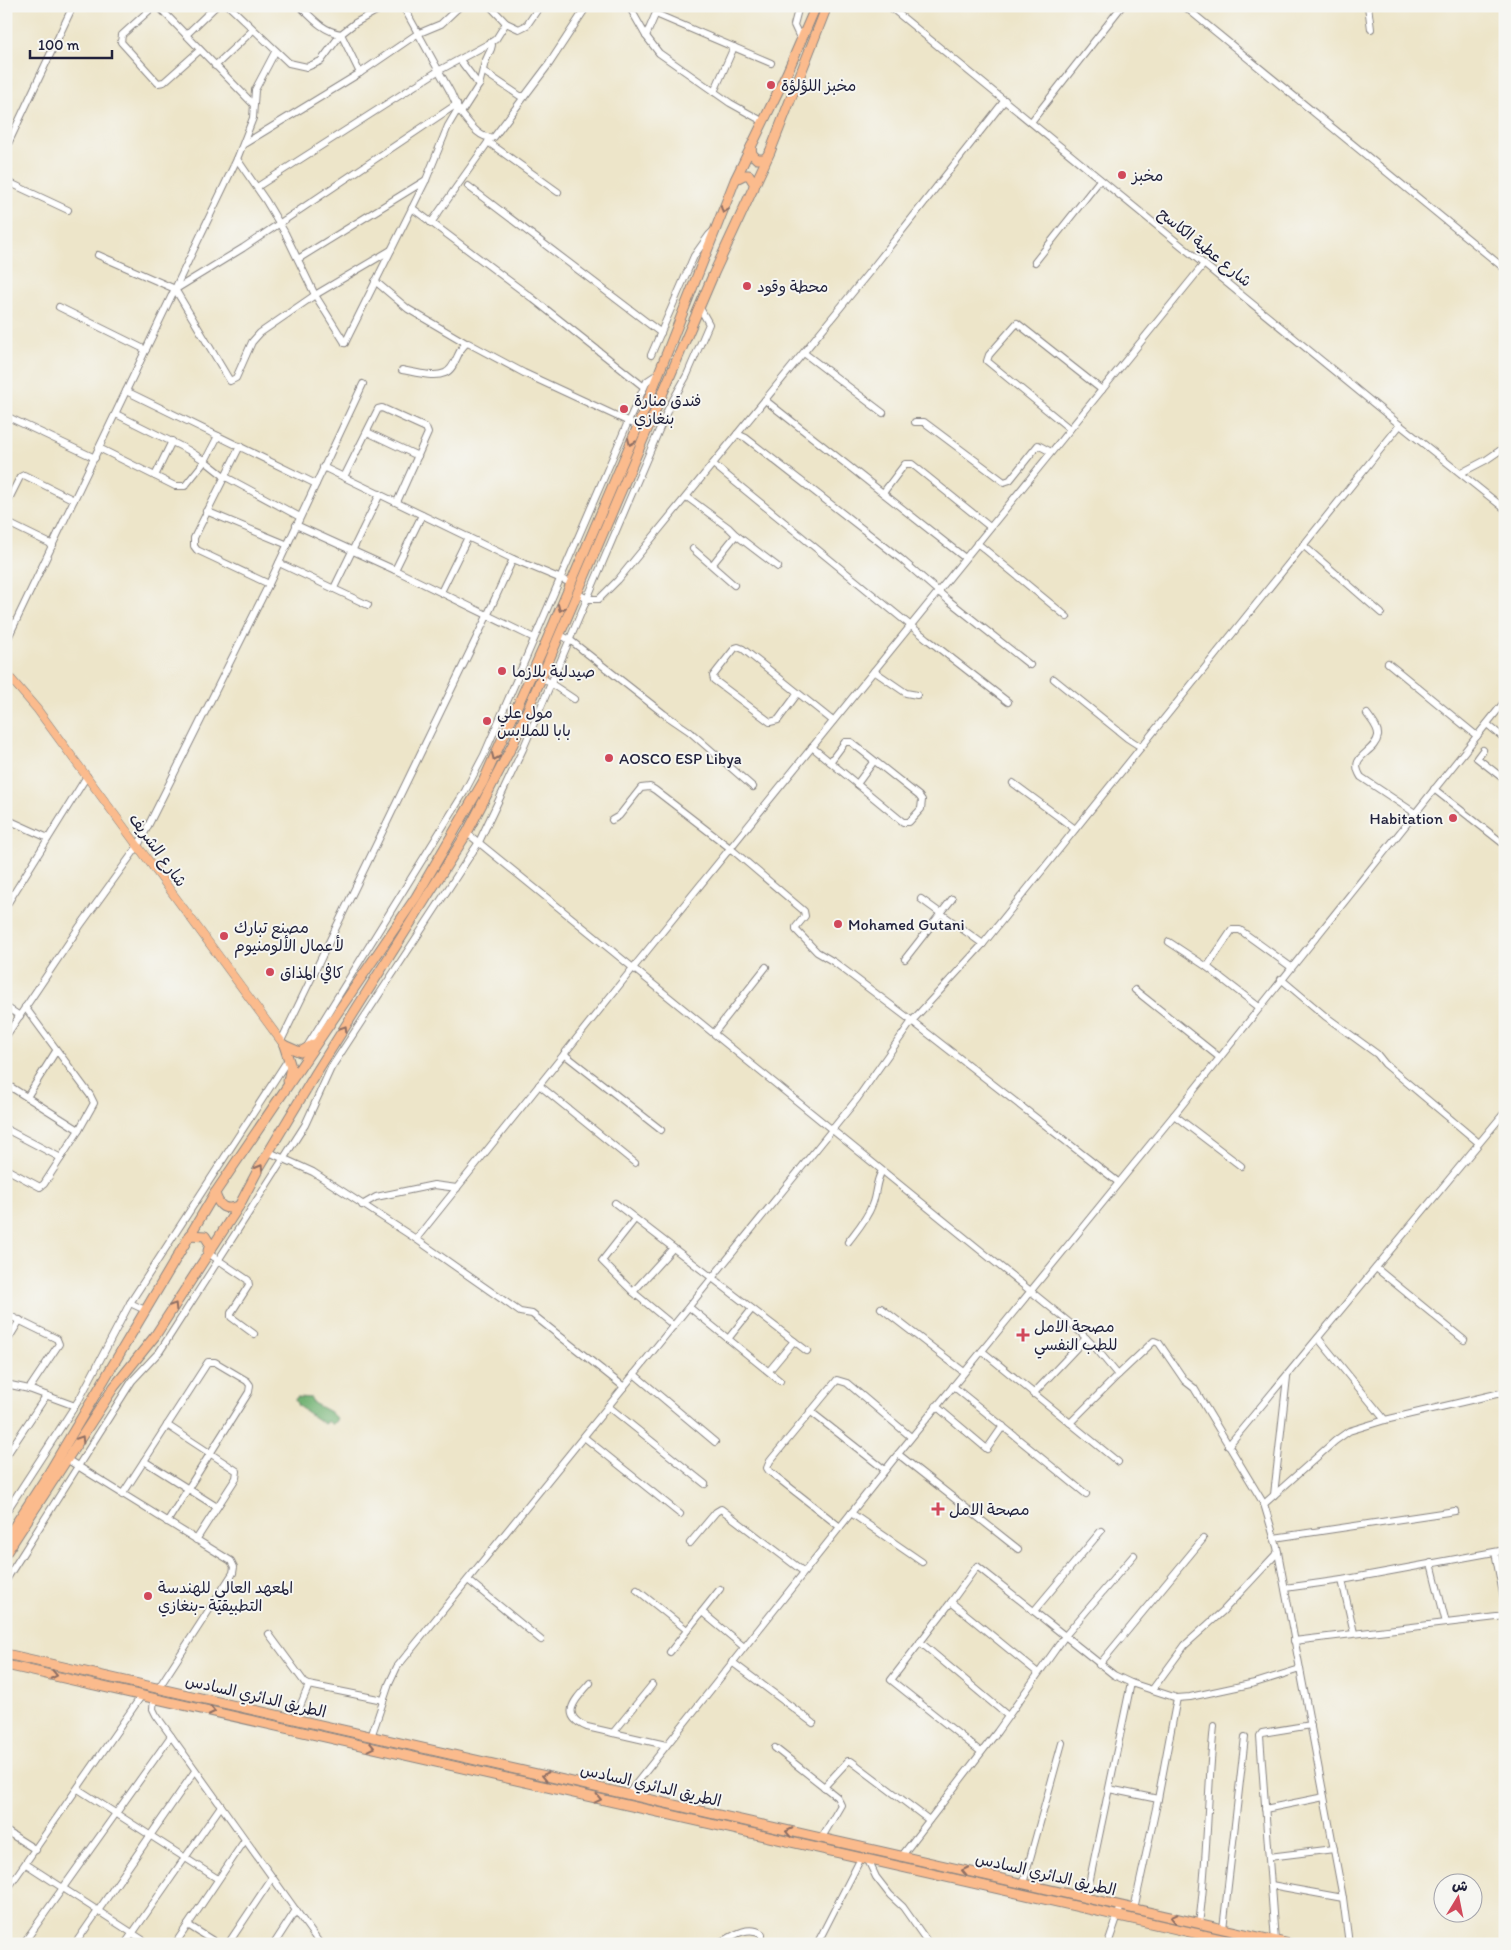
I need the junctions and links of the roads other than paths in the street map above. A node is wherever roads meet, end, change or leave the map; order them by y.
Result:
1 (73, 6) edge
2 (154, 6) edge
3 (158, 6) edge
4 (216, 6) edge
5 (229, 6) edge
6 (300, 6) edge
7 (385, 6) edge
8 (403, 6) edge
9 (460, 6) edge
10 (490, 6) edge
11 (540, 6) edge
12 (587, 6) edge
13 (629, 6) edge
14 (659, 6) edge
15 (798, 6) edge
16 (816, 6) edge
17 (827, 6) edge
18 (889, 6) edge
19 (1122, 6) edge
20 (1184, 6) edge
21 (1368, 6) edge
22 (656, 14) junction
23 (506, 23) junction
24 (1372, 29) dead end
25 (253, 30) junction
26 (341, 34) junction
27 (417, 34) junction
28 (186, 35) junction
29 (646, 36) junction
30 (801, 40) junction
31 (490, 43) junction
32 (734, 47) junction
33 (200, 50) junction
34 (275, 52) junction
35 (460, 60) junction
36 (771, 63) dead end
37 (215, 66) junction
38 (438, 71) junction
39 (483, 71) junction
40 (360, 73) junction
41 (479, 85) junction
42 (714, 92) junction
43 (524, 96) junction
44 (1005, 100) junction
45 (254, 105) junction
46 (459, 109) junction
47 (764, 122) junction
48 (1031, 122) junction
49 (9, 133) edge
50 (489, 140) junction
51 (244, 144) junction
52 (751, 147) junction
53 (6, 148) edge
54 (770, 152) junction
55 (238, 159) junction
56 (426, 180) junction
57 (735, 180) junction
58 (1100, 180) junction
59 (6, 181) edge
60 (468, 186) dead end
61 (257, 187) junction
62 (754, 188) junction
63 (558, 192) dead end
64 (412, 208) junction
65 (68, 210) dead end
66 (279, 222) junction
67 (431, 223) junction
68 (718, 227) junction
69 (390, 250) junction
70 (98, 255) dead end
71 (298, 259) junction
72 (1036, 262) dead end
73 (1204, 264) junction
74 (1505, 269) edge
75 (375, 281) junction
76 (175, 289) junction
77 (315, 295) junction
78 (59, 307) dead end
79 (700, 308) junction
80 (660, 333) junction
81 (466, 343) junction
82 (146, 350) junction
83 (804, 353) junction
84 (651, 355) dead end
85 (402, 370) dead end
86 (659, 373) junction
87 (363, 384) dead end
88 (644, 387) junction
89 (1102, 390) junction
90 (126, 391) junction
91 (765, 400) junction
92 (883, 413) dead end
93 (116, 414) junction
94 (6, 416) edge
95 (628, 422) junction
96 (916, 422) dead end
97 (1400, 425) junction
98 (638, 426) junction
99 (1070, 429) junction
100 (367, 432) junction
101 (737, 434) junction
102 (218, 436) junction
103 (172, 442) junction
104 (240, 446) junction
105 (1505, 447) edge
106 (99, 448) junction
107 (1051, 452) junction
108 (418, 456) junction
109 (95, 458) junction
110 (205, 461) junction
111 (713, 464) junction
112 (324, 467) junction
113 (1460, 472) junction
114 (155, 476) junction
115 (224, 476) junction
116 (344, 477) junction
117 (316, 484) junction
118 (883, 493) junction
119 (380, 494) junction
120 (687, 497) junction
121 (74, 500) junction
122 (397, 502) junction
123 (6, 505) edge
124 (1505, 509) edge
125 (206, 512) junction
126 (422, 515) junction
127 (300, 517) junction
128 (6, 522) edge
129 (296, 525) junction
130 (990, 527) junction
131 (736, 536) junction
132 (468, 537) junction
133 (977, 543) junction
134 (53, 545) junction
135 (288, 545) junction
136 (1303, 545) junction
137 (693, 549) dead end
138 (353, 551) junction
139 (513, 558) junction
140 (965, 558) junction
141 (279, 563) junction
142 (712, 565) junction
143 (778, 567) dead end
144 (395, 570) junction
145 (560, 578) junction
146 (571, 583) junction
147 (269, 584) junction
148 (734, 585) dead end
149 (334, 588) junction
150 (938, 591) junction
151 (441, 592) junction
152 (578, 594) junction
153 (588, 599) junction
154 (368, 605) dead end
155 (1381, 613) dead end
156 (488, 614) junction
157 (1067, 617) dead end
158 (911, 626) junction
159 (560, 635) junction
160 (534, 638) junction
161 (570, 640) junction
162 (6, 642) edge
163 (1388, 663) dead end
164 (523, 664) junction
165 (1030, 665) dead end
166 (534, 670) junction
167 (874, 671) junction
168 (6, 673) edge
169 (541, 677) junction
170 (1054, 679) dead end
171 (552, 683) junction
172 (798, 693) junction
173 (917, 695) dead end
174 (574, 699) dead end
175 (1505, 701) edge
176 (1008, 702) dead end
177 (1367, 714) dead end
178 (526, 715) junction
179 (536, 720) junction
180 (833, 721) junction
181 (1486, 724) junction
182 (1476, 736) junction
183 (1505, 739) edge
184 (513, 744) junction
185 (812, 747) junction
186 (1141, 747) junction
187 (523, 749) junction
188 (1483, 750) dead end
189 (874, 761) junction
190 (830, 762) junction
191 (86, 776) junction
192 (1505, 780) edge
193 (1013, 783) dead end
194 (858, 784) junction
195 (753, 787) dead end
196 (1434, 789) junction
197 (1415, 813) junction
198 (6, 819) edge
199 (612, 820) dead end
200 (1075, 829) junction
201 (467, 833) junction
202 (48, 838) junction
203 (478, 842) junction
204 (1505, 845) edge
205 (138, 846) junction
206 (730, 848) junction
207 (921, 899) dead end
208 (952, 899) dead end
209 (6, 906) edge
210 (941, 914) junction
211 (1169, 942) dead end
212 (983, 944) junction
213 (905, 960) dead end
214 (766, 967) dead end
215 (1207, 967) junction
216 (1291, 967) junction
217 (633, 968) junction
218 (1281, 979) junction
219 (1136, 990) dead end
220 (6, 1007) edge
221 (25, 1007) junction
222 (1259, 1007) junction
223 (20, 1016) junction
224 (912, 1021) junction
225 (714, 1033) junction
226 (6, 1036) edge
227 (322, 1038) junction
228 (282, 1043) junction
229 (56, 1051) junction
230 (304, 1051) junction
231 (564, 1054) junction
232 (1219, 1057) junction
233 (289, 1058) junction
234 (6, 1084) edge
235 (539, 1085) junction
236 (287, 1086) junction
237 (27, 1098) junction
238 (1505, 1112) edge
239 (1174, 1115) junction
240 (831, 1128) junction
241 (6, 1129) edge
242 (80, 1130) junction
243 (661, 1130) dead end
244 (1479, 1143) junction
245 (269, 1152) junction
246 (61, 1158) junction
247 (282, 1158) junction
248 (635, 1163) dead end
249 (1241, 1166) dead end
250 (6, 1169) edge
251 (882, 1171) junction
252 (1118, 1182) junction
253 (456, 1188) junction
254 (215, 1193) junction
255 (615, 1203) dead end
256 (362, 1205) junction
257 (239, 1206) junction
258 (635, 1220) junction
259 (189, 1235) junction
260 (416, 1239) junction
261 (848, 1242) dead end
262 (673, 1248) junction
263 (208, 1253) junction
264 (218, 1260) junction
265 (1376, 1268) junction
266 (713, 1279) junction
267 (633, 1292) junction
268 (1031, 1292) junction
269 (130, 1303) junction
270 (689, 1307) junction
271 (881, 1308) dead end
272 (752, 1309) junction
273 (145, 1310) junction
274 (6, 1314) edge
275 (20, 1320) junction
276 (674, 1326) junction
277 (254, 1334) dead end
278 (1086, 1338) junction
279 (1318, 1338) junction
280 (728, 1339) junction
281 (1464, 1340) dead end
282 (794, 1341) junction
283 (6, 1343) edge
284 (982, 1350) junction
285 (807, 1351) dead end
286 (768, 1372) junction
287 (964, 1372) junction
288 (634, 1374) junction
289 (1118, 1376) junction
290 (1287, 1376) junction
291 (780, 1381) dead end
292 (6, 1384) edge
293 (952, 1386) junction
294 (624, 1387) junction
295 (29, 1389) junction
296 (1505, 1392) edge
297 (1033, 1394) junction
298 (46, 1396) junction
299 (74, 1406) junction
300 (608, 1406) junction
301 (936, 1406) junction
302 (810, 1411) junction
303 (1385, 1420) junction
304 (1070, 1423) junction
305 (167, 1425) junction
306 (1002, 1426) junction
307 (584, 1437) junction
308 (911, 1437) junction
309 (715, 1442) dead end
310 (1228, 1446) junction
311 (210, 1453) junction
312 (898, 1454) junction
313 (6, 1456) edge
314 (68, 1460) junction
315 (144, 1461) junction
316 (1118, 1462) dead end
317 (78, 1466) junction
318 (885, 1470) junction
319 (705, 1484) dead end
320 (188, 1488) junction
321 (1086, 1494) dead end
322 (122, 1495) junction
323 (1274, 1495) junction
324 (1264, 1504) junction
325 (217, 1507) junction
326 (1455, 1511) dead end
327 (6, 1512) edge
328 (851, 1513) junction
329 (680, 1514) dead end
330 (167, 1522) junction
331 (840, 1527) junction
332 (20, 1530) junction
333 (1101, 1531) dead end
334 (32, 1538) junction
335 (1274, 1538) junction
336 (6, 1539) edge
337 (1203, 1539) dead end
338 (196, 1540) junction
339 (690, 1543) dead end
340 (1018, 1549) dead end
341 (1505, 1550) edge
342 (6, 1552) edge
343 (1278, 1552) junction
344 (1495, 1552) junction
345 (1134, 1555) dead end
346 (922, 1562) dead end
347 (1430, 1563) junction
348 (804, 1572) junction
349 (6, 1580) edge
350 (468, 1580) junction
351 (1342, 1580) junction
352 (1285, 1588) junction
353 (720, 1589) dead end
354 (638, 1590) dead end
355 (951, 1602) junction
356 (1505, 1604) edge
357 (1034, 1611) junction
358 (702, 1612) junction
359 (1505, 1616) edge
360 (1446, 1623) junction
361 (687, 1630) junction
362 (1354, 1633) junction
363 (268, 1634) dead end
364 (1064, 1636) junction
365 (541, 1640) dead end
366 (1294, 1641) junction
367 (920, 1642) junction
368 (744, 1647) junction
369 (670, 1652) dead end
370 (6, 1654) edge
371 (732, 1662) junction
372 (6, 1665) edge
373 (1099, 1665) junction
374 (1300, 1669) junction
375 (1038, 1673) junction
376 (590, 1683) dead end
377 (1131, 1683) junction
378 (652, 1684) dead end
379 (309, 1685) junction
380 (158, 1689) junction
381 (1152, 1690) junction
382 (142, 1695) junction
383 (154, 1698) junction
384 (1177, 1698) junction
385 (384, 1700) junction
386 (1008, 1716) junction
387 (297, 1720) junction
388 (814, 1723) dead end
389 (1311, 1725) junction
390 (1214, 1726) dead end
391 (613, 1733) junction
392 (171, 1736) junction
393 (371, 1737) junction
394 (1245, 1737) dead end
395 (1062, 1743) dead end
396 (666, 1745) junction
397 (775, 1748) dead end
398 (981, 1752) junction
399 (195, 1771) junction
400 (566, 1781) junction
401 (824, 1787) junction
402 (78, 1789) junction
403 (1109, 1789) junction
404 (564, 1791) junction
405 (628, 1794) junction
406 (1324, 1797) junction
407 (1158, 1799) junction
408 (221, 1806) junction
409 (1265, 1809) junction
410 (116, 1813) junction
411 (929, 1820) junction
412 (6, 1831) edge
413 (150, 1836) junction
414 (821, 1839) junction
415 (245, 1840) junction
416 (1334, 1849) junction
417 (36, 1850) junction
418 (901, 1857) junction
419 (1269, 1857) junction
420 (186, 1858) junction
421 (864, 1859) junction
422 (26, 1864) junction
423 (272, 1878) junction
424 (218, 1879) junction
425 (1023, 1884) junction
426 (1271, 1885) junction
427 (63, 1888) junction
428 (6, 1891) edge
429 (1086, 1898) junction
430 (1343, 1898) junction
431 (1121, 1906) junction
432 (1134, 1909) junction
433 (296, 1910) junction
434 (98, 1911) junction
435 (1119, 1917) junction
436 (1199, 1924) junction
437 (188, 1925) junction
438 (1223, 1929) junction
439 (133, 1933) junction
440 (1275, 1940) junction
441 (318, 1942) edge
442 (23, 1944) edge
443 (75, 1944) edge
444 (125, 1944) edge
445 (148, 1944) edge
446 (175, 1944) edge
447 (218, 1944) edge
448 (228, 1944) edge
449 (274, 1944) edge
450 (719, 1944) edge
451 (762, 1944) edge
452 (816, 1944) edge
453 (930, 1944) edge
454 (1108, 1944) edge
455 (1243, 1944) edge
456 (1290, 1944) edge
457 (1349, 1944) edge

1 - 49 street
2 - 33 street
3 - 28 street
4 - 28 street
5 - 25 street
6 - 26 street
7 - 26 street
8 - 27 street
9 - 27 street
10 - 23 street
11 - 23 street
12 - 43 street
13 - 29 street
14 - 22 street
15 - 30 street
16 - 30 highway
17 - 54 highway
18 - 44 street, شارع عطية الكاسح
19 - 48 street
20 - 74 street
21 - 24 street
22 - 29 street
22 - 32 street
23 - 31 street
25 - 34 street
25 - 37 street
26 - 34 street
26 - 40 street
27 - 38 street
27 - 40 street
28 - 33 street
29 - 42 street
30 - 47 highway
31 - 35 street
31 - 39 street
32 - 36 street
32 - 42 street
33 - 37 street
34 - 45 street
35 - 38 street
35 - 41 street
37 - 45 street
38 - 46 street
38 - 61 street
39 - 41 street
39 - 43 street
40 - 51 street
41 - 46 street
42 - 47 street
43 - 50 street
44 - 48 street, شارع عطية الكاسح
44 - 83 street
45 - 51 street
46 - 50 street
46 - 56 street
46 - 66 street
47 - 52 highway
48 - 58 street, شارع عطية الكاسح
49 - 53 street
50 - 63 street
50 - 67 street
51 - 55 street
52 - 54 highway
52 - 57 highway
54 - 62 highway
55 - 61 street
55 - 76 street
56 - 64 street
56 - 71 street
57 - 62 highway
57 -> 68 highway
58 - 72 street
58 - 73 street, شارع عطية الكاسح
59 - 65 street
60 - 80 street
61 - 66 street
62 - 79 highway
64 - 67 street
64 - 69 street
66 - 71 street
66 - 76 street
67 - 88 street
68 - 80 street
68 - 86 highway
69 - 75 street
69 - 77 street
70 - 76 street
71 - 77 street
73 - 89 street
73 - 97 street, شارع عطية الكاسح
75 - 77 street
75 - 81 street
76 - 77 street
76 - 82 street
78 - 82 street
79 - 152 highway
79 - 153 street
80 - 84 street
81 - 85 street
81 - 95 street
82 - 90 street
83 - 91 street
83 - 92 street
86 - 88 street
86 - 98 highway
87 - 112 street
88 - 95 street
89 - 99 street
89 - 99 street
90 - 93 street
90 - 102 street
91 - 101 street
91 - 118 street
93 - 103 street
93 - 106 street
94 - 109 street
95 - 98 street
95 - 145 street
96 - 107 street
97 - 113 street, شارع عطية الكاسح
97 - 136 street
98 -> 146 highway
99 - 107 street
100 - 108 street
100 - 108 street
100 - 116 street
101 - 111 street
101 - 150 street
102 - 104 street
102 - 110 street
103 - 110 street
103 - 114 street
104 - 115 street
104 - 117 street
105 - 113 street
106 - 109 street
106 - 114 street
107 - 130 street
108 - 122 street
109 - 121 street
110 - 114 street
110 - 115 street
111 - 120 street
111 - 158 street
112 - 116 street
112 - 117 street
113 - 124 street, شارع عطية الكاسح
115 - 125 street
115 - 127 street
116 - 119 street
117 - 127 street
118 - 130 street
118 - 140 street
119 - 122 street
119 - 138 street
120 - 131 street
120 - 153 street
121 - 123 street
121 - 134 street
122 - 126 street
125 - 135 street
125 - 147 street
126 - 132 street
126 - 144 street
127 - 129 street
128 - 134 street
129 - 135 street
129 - 138 street
130 - 133 street
131 - 142 street
131 - 143 street
132 - 139 street
132 - 151 street
133 - 140 street
133 - 157 street
134 - 162 street
135 - 141 street
136 - 155 street
136 - 186 street
137 - 142 street
138 - 144 street
138 - 149 street
139 - 145 street
139 - 156 street
140 - 150 street
141 - 147 street
141 - 149 street
142 - 148 street
144 - 151 street
145 - 146 street
145 - 160 street
146 -> 166 highway
147 - 205 street
149 - 154 street
150 - 158 street
150 - 165 street
151 - 156 street
152 - 153 street
152 - 159 highway
153 - 161 street
156 - 160 street
156 - 228 street
158 - 167 street
158 - 176 street
159 - 161 street
159 - 169 highway
160 - 164 street
161 - 171 street
161 - 195 street
163 - 182 street
164 - 166 street
164 - 230 street
166 -> 227 highway
167 - 173 street
167 - 180 street
168 - 191 main road, شارع الشريف
169 - 171 street
169 - 178 highway
170 - 186 street
171 - 174 street
171 - 179 street
172 - 172 street
172 - 180 street
175 - 181 street
177 - 197 street
178 - 179 street
178 - 184 highway
179 - 187 street
180 - 185 street
181 - 182 street
181 - 183 street
182 - 196 street
184 - 187 street
184 - 201 highway
185 - 190 street
185 - 206 street
186 - 200 street
187 - 203 street
188 - 192 street
189 - 190 street
189 - 194 street
189 - 194 street
190 - 194 street
191 - 202 street
191 - 205 main road, شارع الشريف
193 - 200 street
196 - 197 street
196 - 204 street
197 - 216 street
198 - 202 street
199 - 206 street
200 - 212 street
201 - 203 street
245 -> 201 highway
202 - 209 street
203 - 217 street
203 - 247 street
205 - 221 street
205 - 228 main road, شارع الشريف
206 - 217 street
206 - 224 street
207 - 210 street
208 - 210 street
210 - 212 street
210 - 213 street
211 - 215 street
212 - 224 street
214 - 225 street
215 - 216 street
215 - 222 street
216 - 218 street
217 - 225 street
217 - 231 street
218 - 222 street
218 - 244 street
219 - 232 street
220 - 223 street
221 - 223 street
221 - 229 street
222 - 232 street
223 - 226 street
224 - 240 street
224 - 252 street
225 - 240 street
227 - 230 highway
227 - 236 highway
228 - 230 highway
228 - 233 highway
229 - 237 street
229 - 242 street
231 - 235 street
231 - 243 street
232 - 239 street
233 - 236 highway
233 - 269 street
234 - 237 street
235 - 248 street
235 - 253 street
236 - 254 highway
237 - 242 street
238 - 244 street
239 - 249 street
239 - 252 street
240 - 251 street
240 - 266 street
241 - 246 street
242 - 246 street
244 - 265 street
245 - 247 street
257 -> 245 highway
246 - 250 street
247 - 256 street
247 - 264 street
251 - 261 street
251 - 268 street
252 - 268 street
253 - 256 street
253 - 260 street
254 - 257 highway
254 - 259 highway
255 - 258 street
256 - 260 street
257 - 263 highway
258 - 262 street
258 - 267 street
259 - 263 highway
259 - 273 highway
260 - 294 street
262 - 266 street
262 - 267 street
263 - 264 street
314 -> 263 highway
264 - 277 street
264 - 317 street
265 - 279 street
265 - 281 street
266 - 270 street
266 - 272 street
267 - 276 street
268 - 278 street
268 - 284 street
269 - 273 street
269 - 299 street
270 - 276 street
270 - 280 street
271 - 287 street
272 - 280 street
272 - 282 street
273 - 336 highway
274 - 275 street
275 - 283 street
275 - 295 street
276 - 288 street
278 - 289 street
278 - 297 street
279 - 290 street
279 - 303 street
280 - 286 street
282 - 285 street
282 - 286 street
284 - 287 street
284 - 297 street
286 - 291 street
287 - 293 street
288 - 294 street
288 - 309 street
289 - 304 street
289 - 310 street
290 - 310 street
290 - 323 street
292 - 295 street
293 - 301 street
293 - 306 street
294 - 300 street
295 - 298 street
296 - 303 street
297 - 304 street
298 - 299 street
298 - 313 street
299 - 327 street
300 - 307 street
300 - 319 street
301 - 306 street
301 - 308 street
302 - 308 street
302 - 318 street
302 - 331 street
303 - 323 street
304 - 316 street
305 - 311 street
305 - 311 street
305 - 315 street
306 - 321 street
307 - 329 street
307 - 350 street
308 - 312 street
310 - 324 street
311 - 320 street
311 - 325 street
312 - 318 street
312 - 340 street
314 - 317 street
314 - 332 highway
315 - 320 street
315 - 322 street
317 - 322 street
317 - 334 street
318 - 328 street
320 - 325 street
320 - 330 street
322 - 330 street
323 - 324 street
324 - 335 street
325 - 338 street
326 - 335 street
328 - 331 street
328 - 346 street
330 - 338 street
331 - 348 street
332 - 334 street
332 - 342 highway
333 - 357 street
334 - 349 street
335 - 343 street
337 - 373 street
338 - 380 street
339 - 348 street
341 - 344 street
343 - 352 street
343 - 381 street
344 - 347 street
344 - 356 street
345 - 364 street
347 - 351 street
347 - 360 street
348 - 368 street
350 - 365 street
350 - 385 street
351 - 352 street
351 - 362 street
352 - 366 street
353 - 358 street
354 - 361 street
355 - 357 street
355 - 367 street
355 - 375 street
357 - 364 street
358 - 361 street
358 - 368 street
359 - 360 street
360 - 362 street
361 - 369 street
362 - 366 street
363 - 379 street
364 - 373 street
364 - 375 street
366 - 374 street
367 - 386 street
367 - 398 street
368 - 371 street
370 - 380 highway, الطريق الدائري السادس
371 - 388 street
371 - 396 street
372 -> 382 highway, الطريق الدائري السادس
373 - 377 street
374 - 384 street
374 - 389 street
375 - 386 street
376 - 391 street
377 - 381 street
377 - 403 street
378 - 391 street
379 - 385 street
379 - 387 street
380 - 387 highway, الطريق الدائري السادس
381 - 384 street
382 - 383 highway, الطريق الدائري السادس
382 - 402 street
383 - 392 street
383 -> 404 highway, الطريق الدائري السادس
384 - 407 street
385 - 393 street
386 - 398 street
387 - 393 highway, الطريق الدائري السادس
389 - 406 street
389 - 409 street
390 - 436 street
391 - 396 street
392 - 399 street
392 - 410 street
400 -> 393 highway, الطريق الدائري السادس
394 - 438 street
395 - 425 street
396 - 405 street
397 - 401 street
398 - 411 street
399 - 408 street
399 - 413 street
400 - 404 highway
400 - 405 highway, الطريق الدائري السادس
401 - 411 street
401 - 414 street
402 - 410 street
402 - 417 street
403 - 407 street
403 - 429 street
404 -> 421 highway, الطريق الدائري السادس
414 -> 405 highway, الطريق الدائري السادس
406 - 409 street
406 - 416 street
407 - 432 street
408 - 415 street
408 - 420 street
409 - 419 street
410 - 413 street
410 - 427 street
411 - 418 street
412 - 417 street
413 - 420 street
413 - 434 street
414 - 418 highway, الطريق الدائري السادس
415 - 423 street
415 - 424 street
416 - 419 street
416 - 430 street
417 - 422 street
425 -> 418 highway, الطريق الدائري السادس
419 - 426 street
420 - 424 street
420 - 439 street
421 - 435 highway, الطريق الدائري السادس
421 - 452 street
421 - 453 street
422 - 427 street
422 - 428 street
423 - 433 street
423 - 448 street
424 - 437 street
425 - 429 highway, الطريق الدائري السادس
426 - 430 street
426 - 440 street
427 - 434 street
427 - 442 street
429 - 431 highway, الطريق الدائري السادس
430 - 457 street
431 - 432 highway, الطريق الدائري السادس
431 - 435 street
436 -> 432 highway, الطريق الدائري السادس
433 - 441 street
433 - 449 street
434 - 439 street
434 - 443 street
435 - 454 street
435 - 455 highway, الطريق الدائري السادس
436 - 438 highway, الطريق الدائري السادس
437 - 446 street
437 - 447 street
438 - 440 highway, الطريق الدائري السادس
439 - 444 street
439 - 445 street
440 - 456 highway, الطريق الدائري السادس
450 - 451 street

